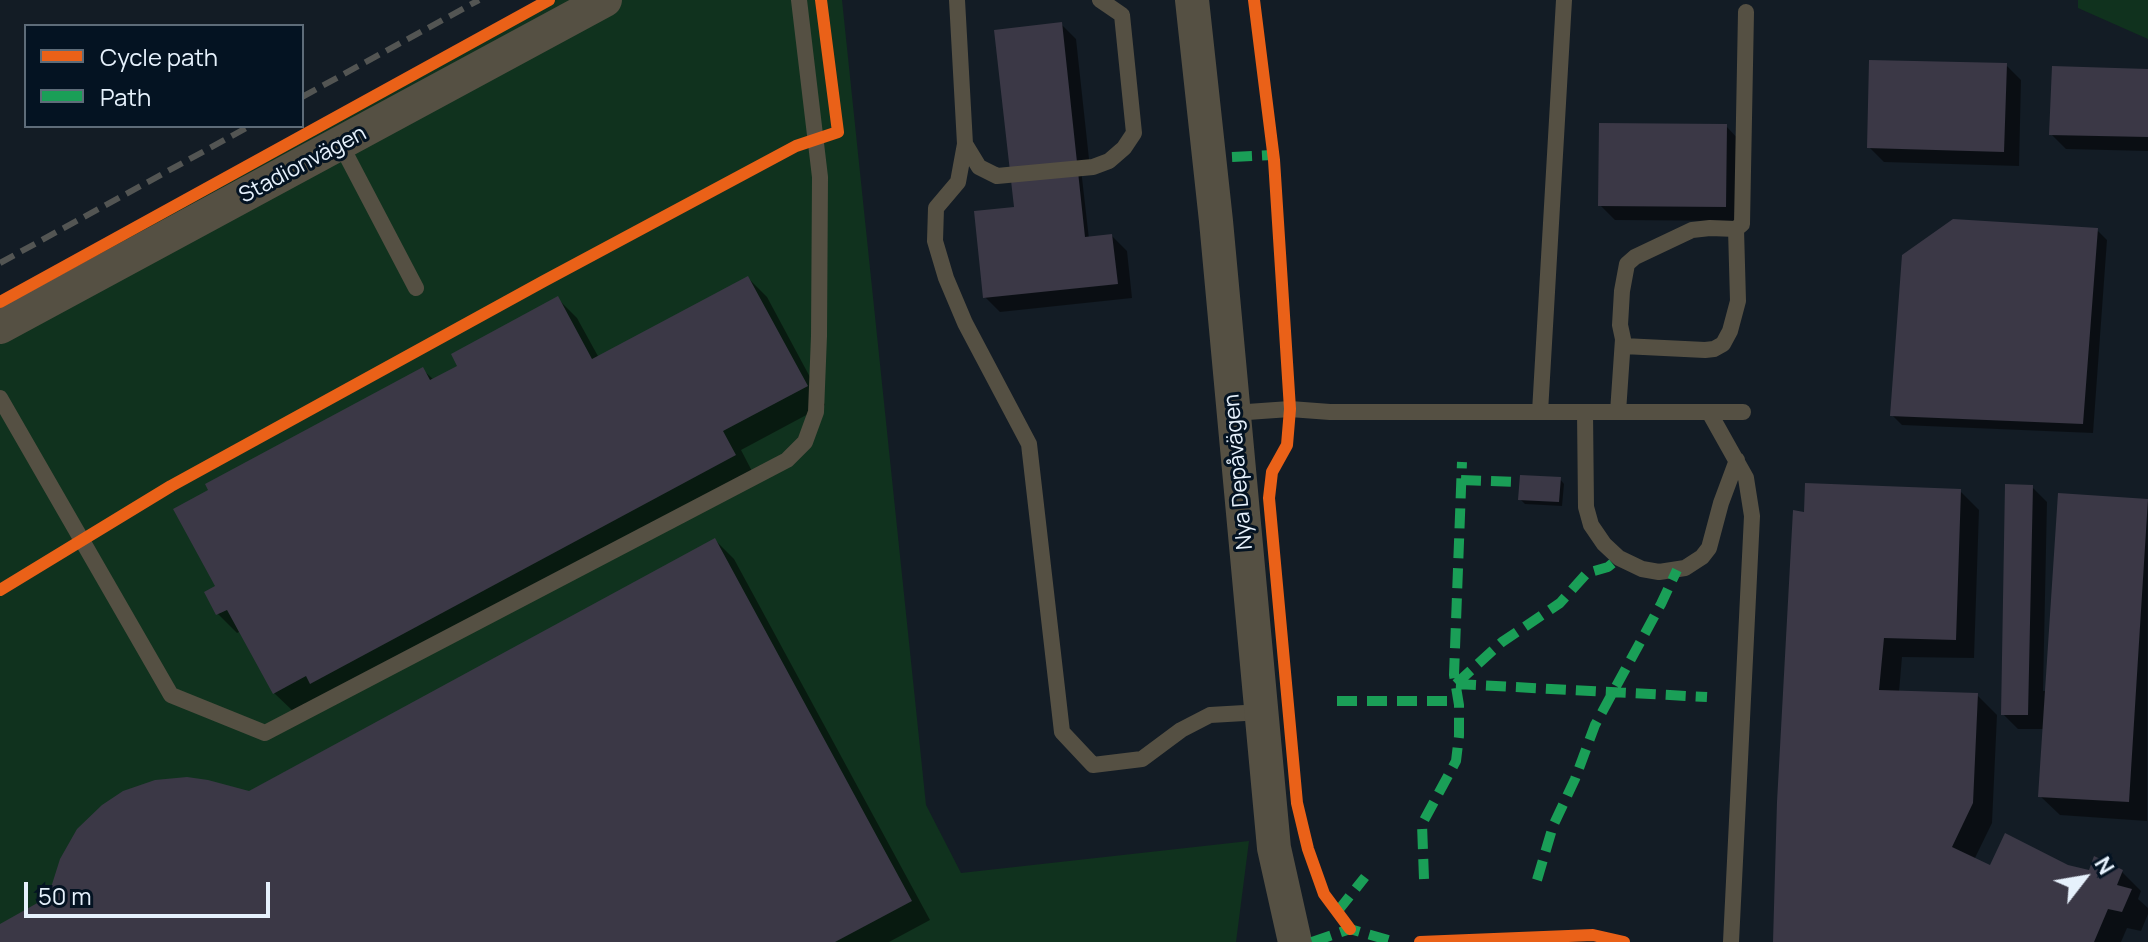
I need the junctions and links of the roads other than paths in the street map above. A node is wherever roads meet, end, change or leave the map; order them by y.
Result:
1 (605, 0) edge
2 (799, 0) edge
3 (957, 0) edge
4 (1100, 0) edge
5 (1192, 0) edge
6 (1564, 0) edge
7 (1746, 12) dead end
8 (965, 144) junction
9 (341, 145) junction
10 (1736, 229) junction
11 (416, 288) dead end
12 (0, 327) edge
13 (1623, 346) junction
14 (0, 398) edge
15 (1540, 412) junction
16 (1585, 412) junction
17 (1618, 412) junction
18 (1709, 412) junction
19 (1743, 412) dead end
20 (1233, 413) junction
21 (1737, 460) junction
22 (1262, 712) junction
23 (1295, 942) edge
24 (1731, 942) edge

1 - 9 street, Stadionvägen
2 - 14 lane
3 - 8 lane
4 - 8 lane
5 - 20 street, Nya Depåvägen
6 - 15 lane
7 - 10 lane
8 - 22 lane
9 - 11 lane
9 - 12 street, Stadionvägen
10 - 13 lane
10 - 13 lane
13 - 17 lane
15 - 16 lane
15 - 20 lane
16 - 17 lane
16 - 21 lane
17 - 18 lane
18 - 19 lane
18 - 21 lane
20 - 22 street, Nya Depåvägen
21 - 24 lane
22 - 23 street, Nya Depåvägen

